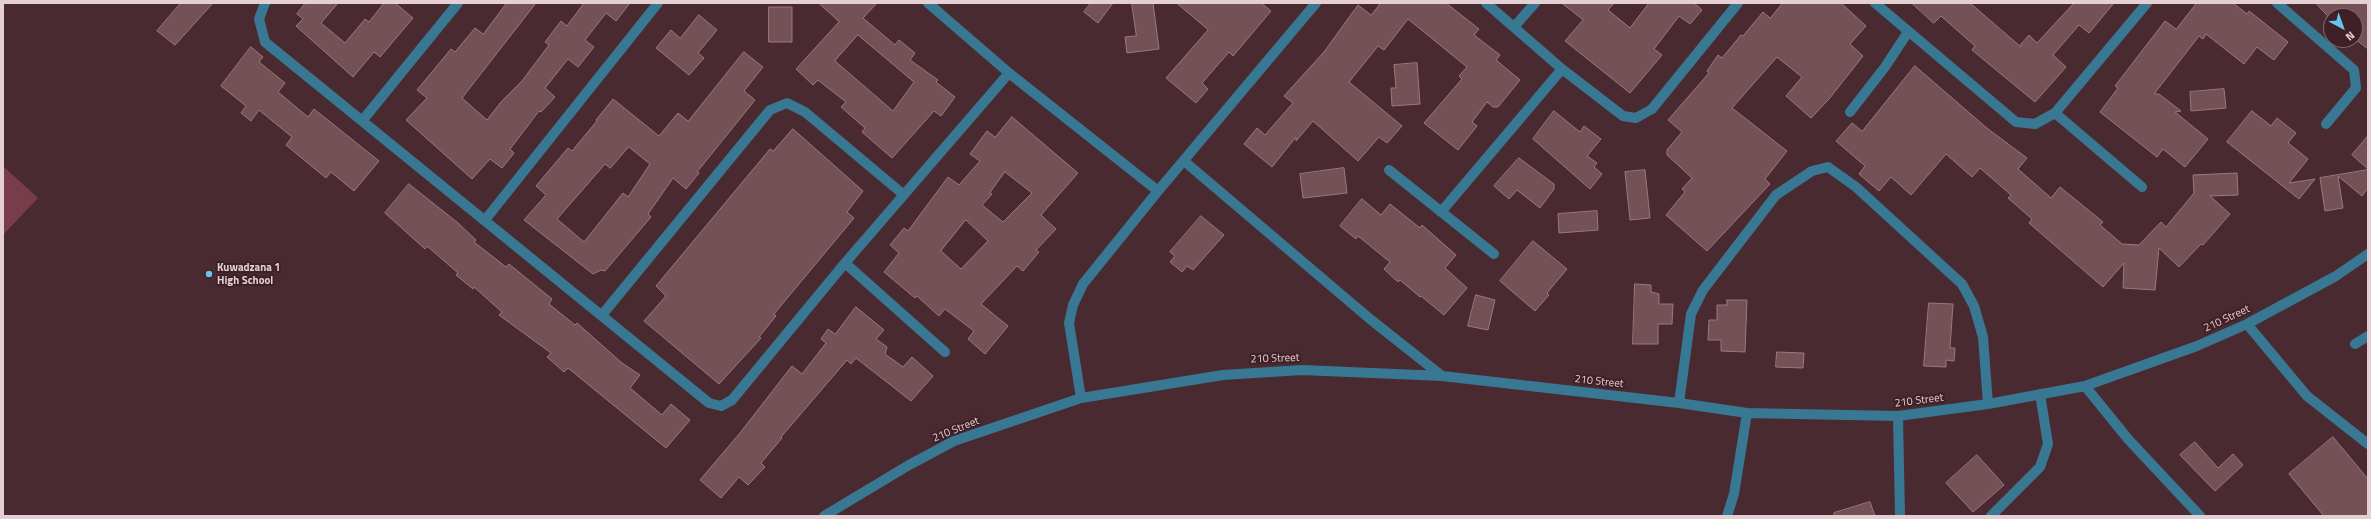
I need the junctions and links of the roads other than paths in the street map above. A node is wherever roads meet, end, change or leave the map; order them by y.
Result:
1 (264, 3) edge
2 (458, 3) edge
3 (658, 3) edge
4 (928, 3) edge
5 (1316, 3) edge
6 (1486, 3) edge
7 (1535, 3) edge
8 (1738, 3) edge
9 (1875, 3) edge
10 (2147, 3) edge
11 (2277, 3) edge
12 (1514, 27) junction
13 (1908, 32) junction
14 (1562, 68) junction
15 (1009, 73) junction
16 (1850, 112) dead end
17 (2054, 113) junction
18 (362, 121) junction
19 (2326, 124) dead end
20 (1184, 161) junction
21 (1389, 170) dead end
22 (2142, 186) dead end
23 (1158, 191) junction
24 (904, 195) junction
25 (1441, 212) junction
26 (485, 220) junction
27 (1494, 254) dead end
28 (2368, 254) edge
29 (845, 263) junction
30 (602, 315) junction
31 (2247, 324) junction
32 (2368, 336) edge
33 (2354, 344) dead end
34 (945, 352) dead end
35 (1442, 376) junction
36 (2085, 386) junction
37 (2040, 394) junction
38 (1081, 398) junction
39 (1679, 403) junction
40 (1988, 404) junction
41 (1747, 413) junction
42 (1898, 416) junction
43 (2368, 444) edge
44 (824, 516) edge
45 (1727, 516) edge
46 (1900, 516) edge
47 (1991, 516) edge
48 (2200, 516) edge

1 - 18 street
2 - 18 street
3 - 26 street
4 - 15 street
5 - 20 street
6 - 12 street
7 - 12 street
8 - 14 street
9 - 13 street
10 - 17 street
11 - 19 street
12 - 14 street
13 - 16 street
13 - 17 street
14 - 25 street
15 - 23 street
15 - 24 street
17 - 22 street
18 - 26 street
20 - 23 street
20 - 35 street
21 - 25 street
23 - 38 street
24 - 29 street
24 - 30 street
25 - 27 street
26 - 30 street
28 - 31 street, 210 Street
29 - 30 street
29 - 34 street
31 - 36 street, 210 Street
31 - 43 street
32 - 33 street
35 - 38 street, 210 Street
35 - 39 street, 210 Street
36 - 37 street, 210 Street
36 - 48 street
37 - 40 street, 210 Street
37 - 47 street
38 - 44 street, 210 Street
39 - 40 street
39 - 41 street, 210 Street
40 - 42 street, 210 Street
41 - 42 street, 210 Street
41 - 45 street
42 - 46 street

